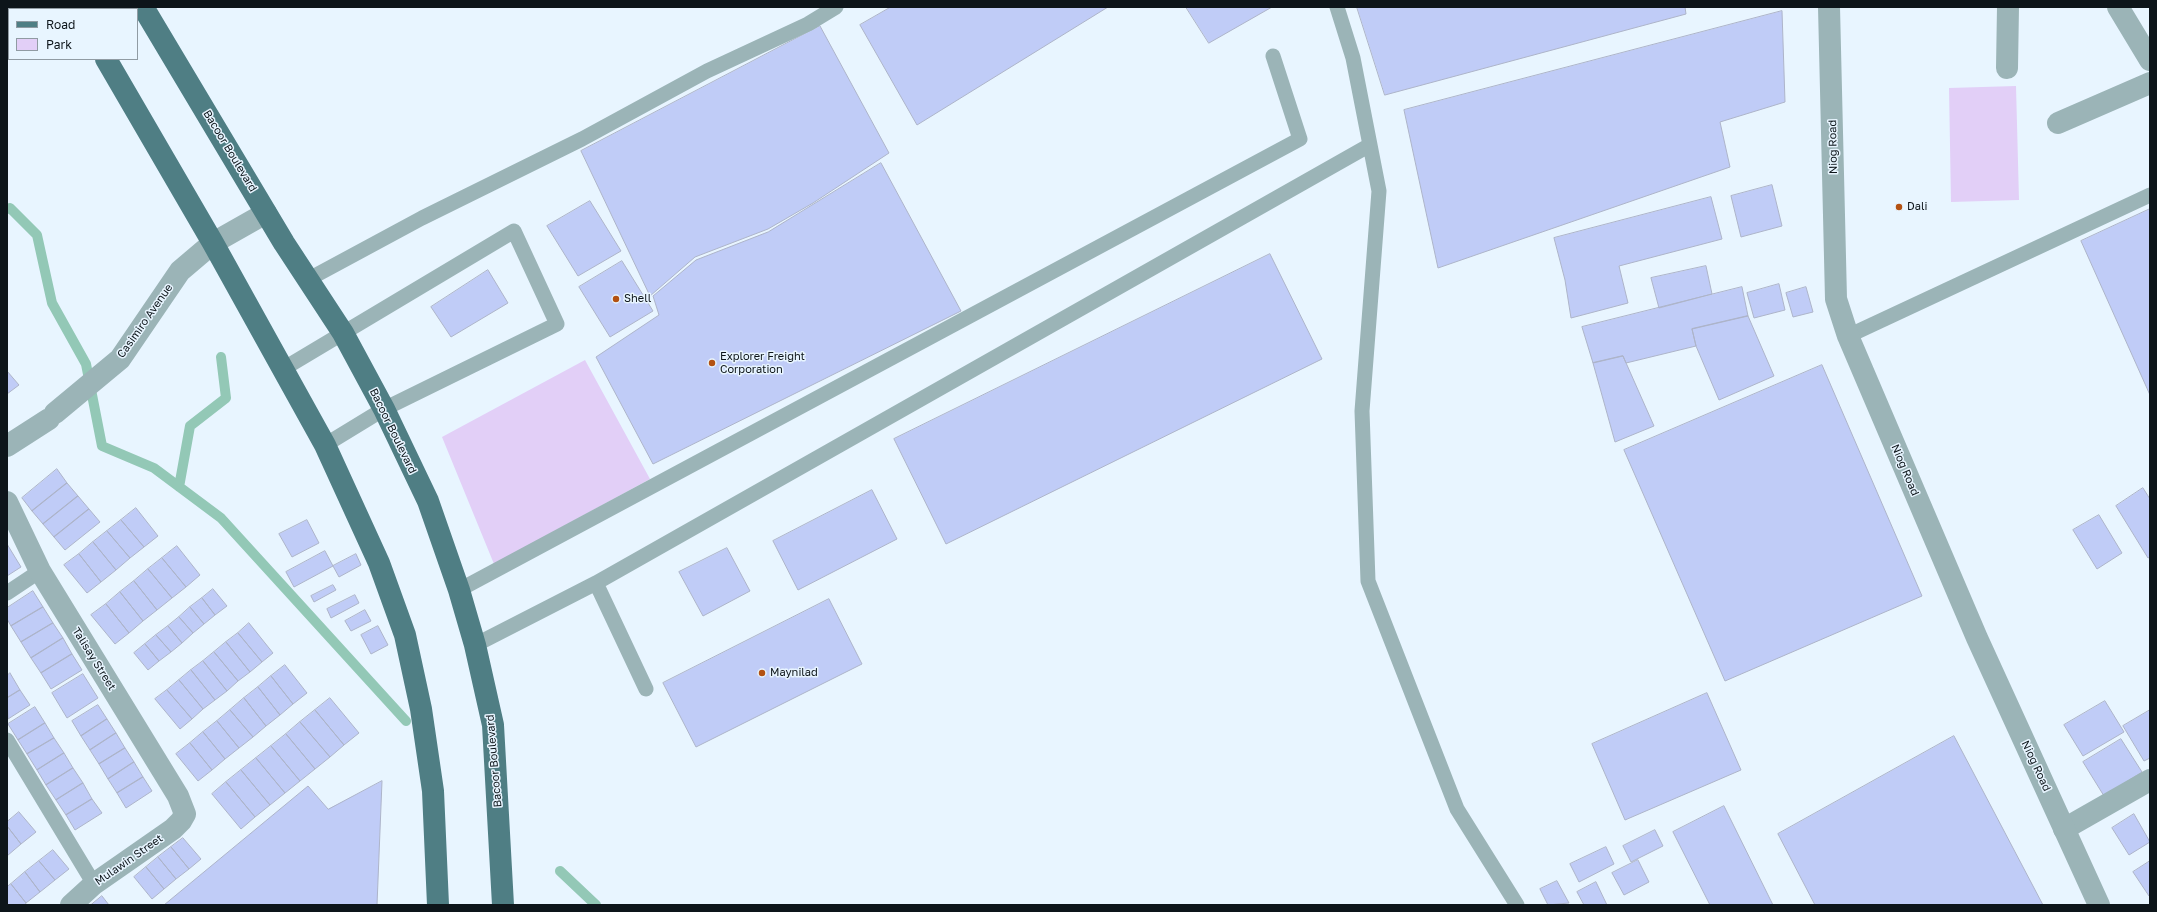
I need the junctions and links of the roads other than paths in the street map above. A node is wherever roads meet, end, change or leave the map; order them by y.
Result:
1 (144, 7) edge
2 (836, 7) edge
3 (1337, 7) edge
4 (1829, 7) edge
5 (2008, 7) edge
6 (2118, 7) edge
7 (1273, 56) dead end
8 (107, 60) edge
9 (2150, 60) edge
10 (2007, 68) dead end
11 (2150, 83) edge
12 (2058, 123) dead end
13 (1370, 145) junction
14 (2150, 195) edge
15 (266, 214) junction
16 (213, 243) junction
17 (307, 280) junction
18 (343, 333) junction
19 (1848, 336) junction
20 (283, 369) junction
21 (384, 409) junction
22 (325, 445) junction
23 (7, 446) edge
24 (7, 502) edge
25 (40, 571) junction
26 (596, 583) junction
27 (459, 590) junction
28 (7, 593) edge
29 (475, 646) junction
30 (646, 689) dead end
31 (7, 740) edge
32 (2150, 780) edge
33 (185, 814) joint
34 (2064, 828) junction
35 (94, 884) junction
36 (71, 905) edge
37 (438, 905) edge
38 (504, 905) edge
39 (1517, 905) edge
40 (2099, 905) edge

1 - 15 main road, Bacoor Boulevard
2 - 17 lane
3 - 13 lane
4 - 19 street, Niog Road
5 - 10 street
6 - 9 street
7 - 27 lane
8 - 16 main road
11 - 12 street
13 - 26 lane
13 - 39 lane
14 - 19 lane
15 - 16 street, Casimiro Avenue
15 - 17 main road, Bacoor Boulevard
16 - 20 main road
16 - 23 street, Casimiro Avenue
17 - 18 main road, Bacoor Boulevard
18 - 20 lane
18 - 21 main road, Bacoor Boulevard
18 - 21 lane
19 - 34 street, Niog Road
20 - 22 main road
21 - 22 lane
21 - 27 main road, Bacoor Boulevard
22 - 37 main road
24 - 25 street, Talisay Street
25 - 28 lane
25 - 33 street, Talisay Street
26 - 29 lane
26 - 30 lane
27 - 29 main road, Bacoor Boulevard
29 - 38 main road, Bacoor Boulevard
31 - 35 lane
32 - 34 street
33 - 35 street, Mulawin Street
34 - 40 street, Niog Road
35 - 36 street, Mulawin Street

